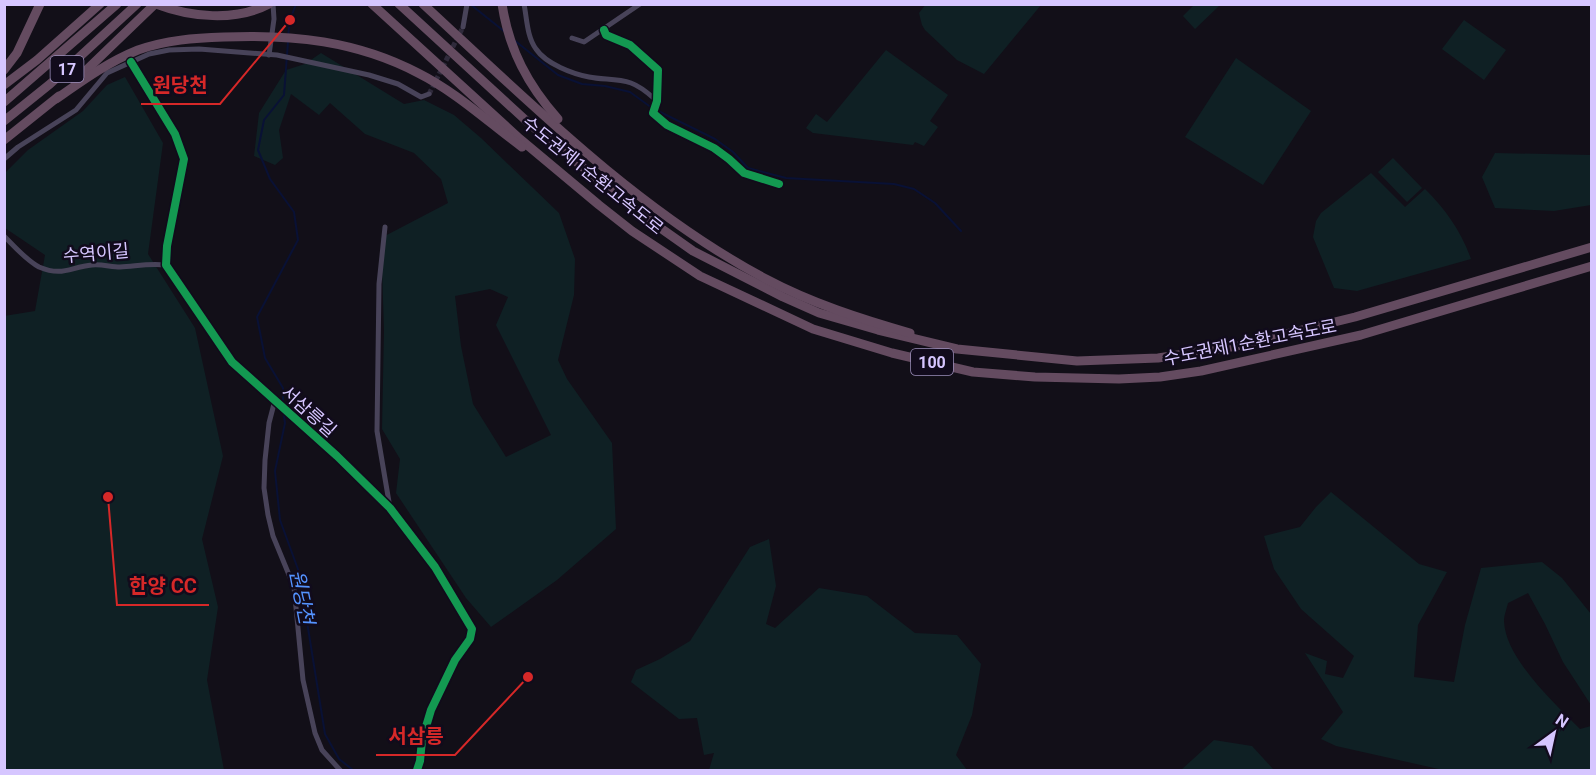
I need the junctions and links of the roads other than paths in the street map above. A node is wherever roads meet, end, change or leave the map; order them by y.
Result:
1 (40, 4) edge
2 (100, 4) edge
3 (117, 4) edge
4 (137, 4) edge
5 (155, 4) edge
6 (372, 4) edge
7 (399, 4) edge
8 (423, 4) edge
9 (467, 4) edge
10 (524, 4) edge
11 (639, 5) edge
12 (268, 6) edge
13 (503, 8) edge
14 (463, 27) tunnel mouth
15 (604, 30) junction
16 (572, 38) dead end
17 (269, 54) junction
18 (131, 62) junction
19 (4, 70) edge
20 (4, 86) edge
21 (429, 94) dead end
22 (56, 99) junction
23 (4, 102) edge
24 (657, 103) junction
25 (4, 121) edge
26 (4, 140) edge
27 (4, 159) edge
28 (779, 184) dead end
29 (626, 185) junction
30 (598, 204) junction
31 (385, 227) dead end
32 (4, 236) edge
33 (1592, 247) edge
34 (166, 265) junction
35 (1592, 267) edge
36 (976, 352) junction
37 (275, 400) junction
38 (390, 508) junction
39 (340, 771) edge
40 (417, 771) edge

1 - 19 highway
2 - 20 highway
3 - 23 highway, 17
4 - 25 highway, 17
5 - 12 highway
5 - 22 highway
6 - 30 highway, 수도권제1순환고속도로 / 100
7 - 36 highway, 수도권제1순환고속도로 / 100
8 - 29 highway
9 - 14 street
10 - 24 street
11 - 15 street
12 - 17 street
13 - 29 highway
15 - 16 street
15 - 24 street
17 - 18 street
17 - 21 street
18 - 27 street
18 - 34 street
22 - 26 highway
22 - 30 highway
24 - 28 street
29 - 36 highway
30 - 35 highway, 수도권제1순환고속도로 / 100
31 - 38 street, 서삼릉길
32 - 34 street, 수역이길
33 - 36 highway, 수도권제1순환고속도로 / 100
34 - 37 street, 서삼릉길
37 - 38 street, 서삼릉길
37 - 39 street
38 - 40 street, 서삼릉길

